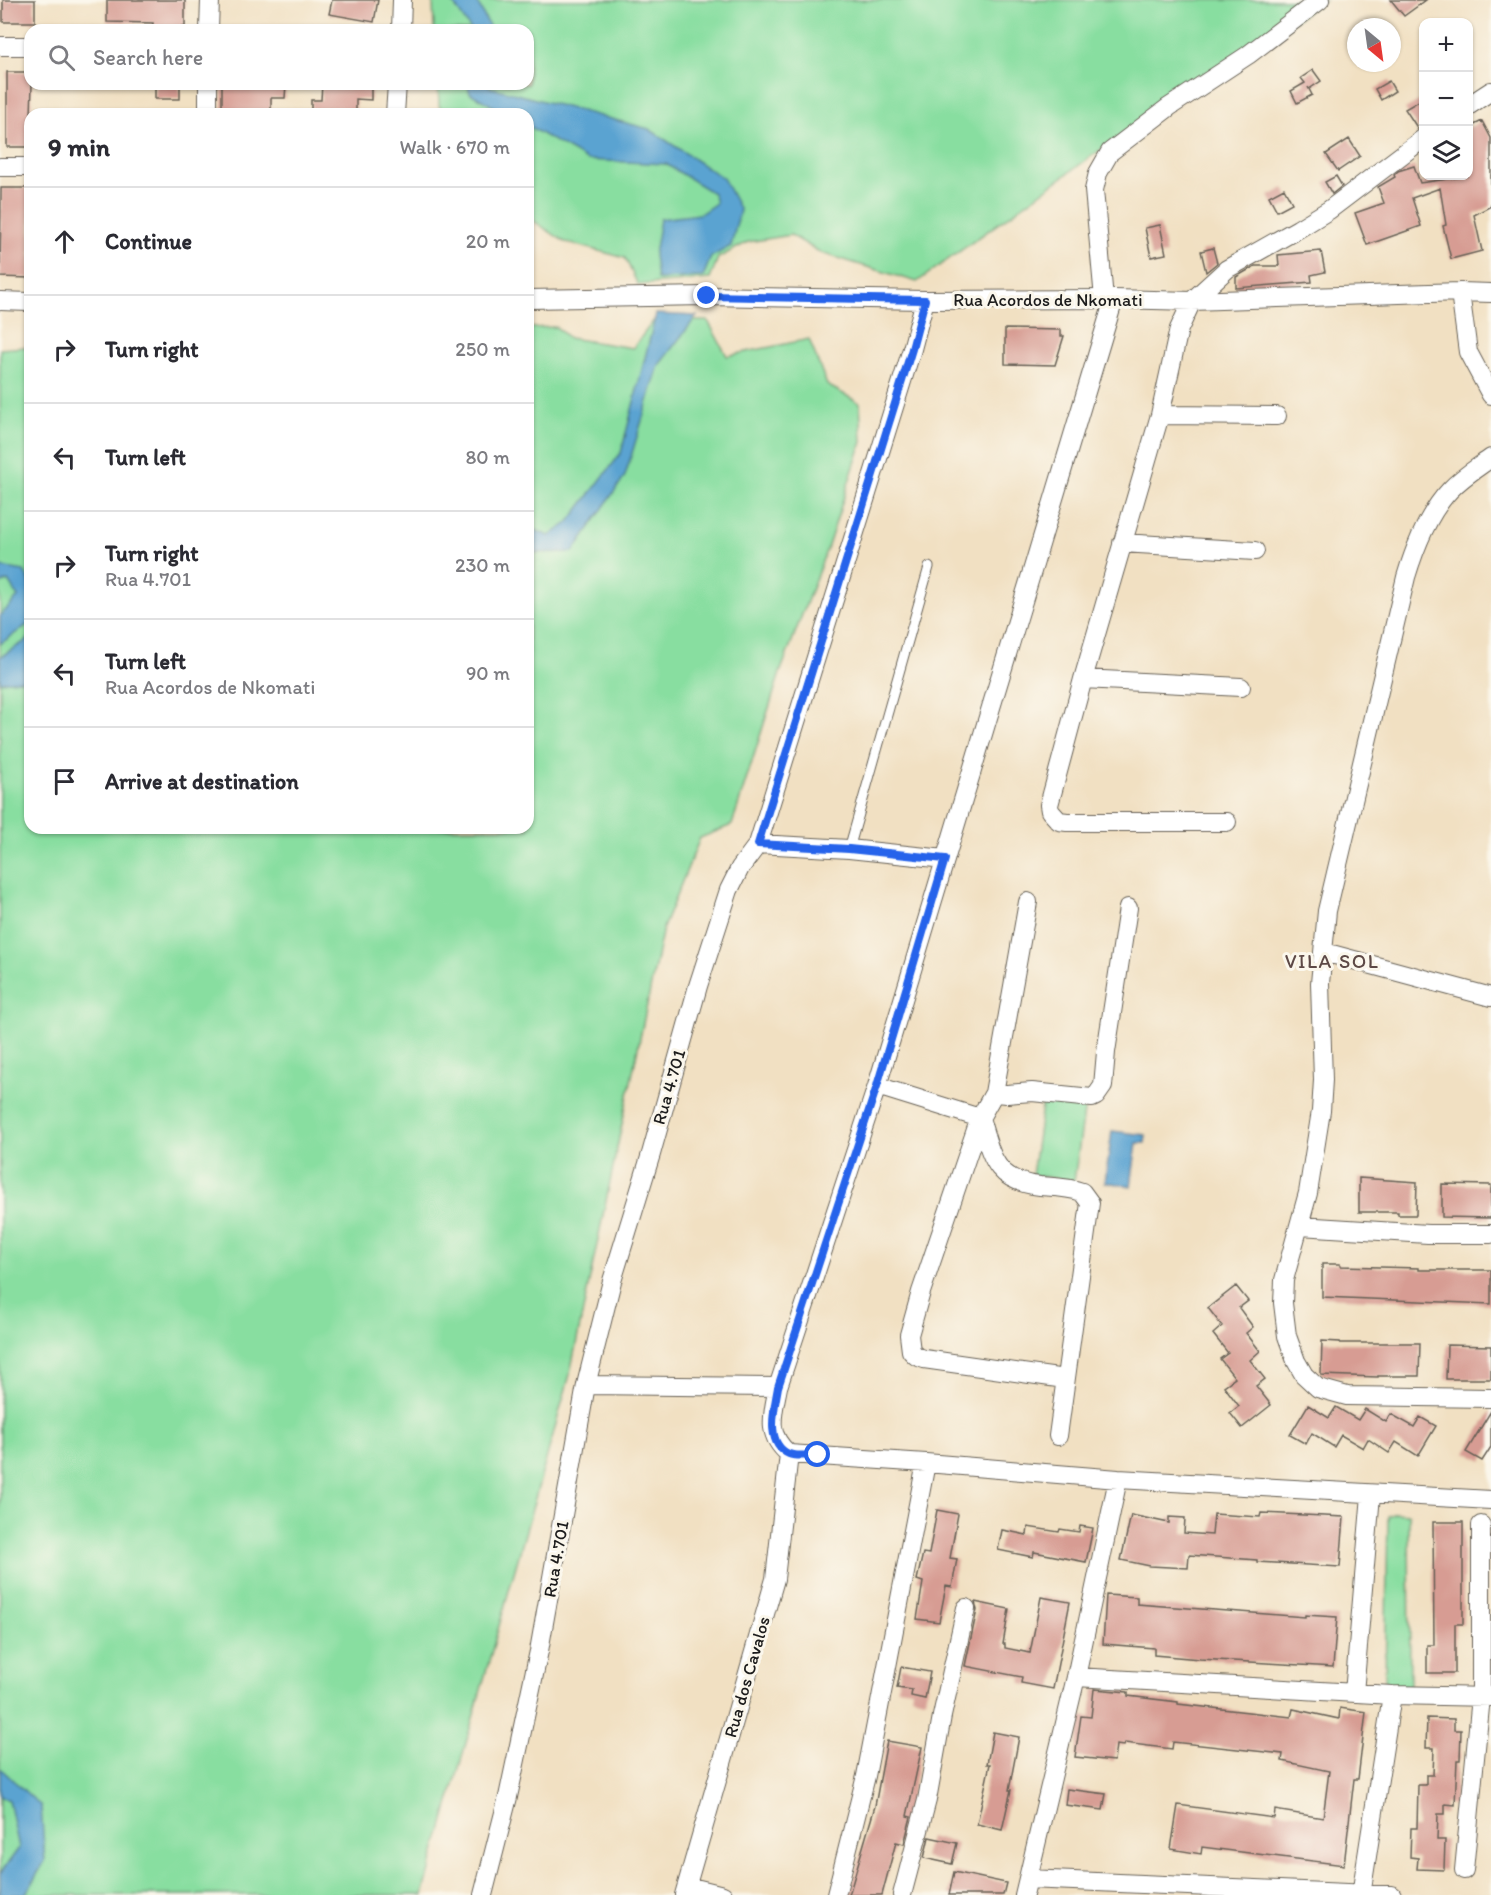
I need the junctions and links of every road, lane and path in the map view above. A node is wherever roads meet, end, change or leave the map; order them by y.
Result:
1 (210, 0) edge
2 (402, 0) edge
3 (1320, 0) edge
4 (210, 24) edge
5 (401, 24) edge
6 (0, 46) edge
7 (24, 46) edge
8 (208, 90) edge
9 (397, 90) edge
10 (1491, 91) edge
11 (1473, 103) edge
12 (207, 108) edge
13 (395, 108) edge
14 (1419, 142) edge
15 (0, 167) edge
16 (24, 167) edge
17 (1460, 292) junction
18 (1491, 293) edge
19 (534, 299) edge
20 (1109, 299) junction
21 (925, 300) junction
22 (0, 301) edge
23 (1192, 301) junction
24 (24, 302) edge
25 (1491, 395) edge
26 (1160, 415) junction
27 (1277, 416) dead end
28 (1491, 458) edge
29 (1122, 543) junction
30 (1255, 551) dead end
31 (929, 567) dead end
32 (1083, 679) junction
33 (1241, 687) dead end
34 (1227, 822) dead end
35 (758, 844) junction
36 (849, 849) junction
37 (945, 859) junction
38 (1028, 902) dead end
39 (1128, 908) dead end
40 (1324, 952) junction
41 (1491, 997) edge
42 (877, 1086) junction
43 (994, 1093) junction
44 (980, 1118) junction
45 (1300, 1226) junction
46 (1491, 1234) edge
47 (1065, 1379) junction
48 (586, 1385) junction
49 (778, 1387) junction
50 (1491, 1398) edge
51 (1058, 1436) dead end
52 (789, 1454) junction
53 (926, 1463) junction
54 (1118, 1479) junction
55 (1371, 1495) junction
56 (1491, 1500) edge
57 (1482, 1525) dead end
58 (966, 1608) dead end
59 (1076, 1677) junction
60 (1354, 1693) junction
61 (1392, 1695) junction
62 (1486, 1697) edge
63 (1464, 1870) dead end
64 (1026, 1887) edge
65 (686, 1891) edge
66 (1361, 1894) edge
67 (483, 1895) edge
68 (723, 1895) edge
69 (836, 1895) edge
70 (902, 1895) edge
71 (1392, 1895) edge

1 - 4 street
2 - 5 street
3 - 20 street
6 - 7 street
8 - 12 street
9 - 13 street
10 - 11 street
14 - 23 street
15 - 16 street
17 - 18 street, Rua Acordos de Nkomati
17 - 23 street, Rua Acordos de Nkomati
17 - 25 street
19 - 21 street, Rua Acordos de Nkomati
20 - 21 street, Rua Acordos de Nkomati
20 - 23 street, Rua Acordos de Nkomati
20 - 37 street
21 - 35 street, Rua 4.701
22 - 24 street
23 - 26 street
26 - 27 street
26 - 29 street
28 - 40 street
29 - 30 street
29 - 32 street
31 - 36 lane
32 - 33 street
32 - 34 street
35 - 36 street
35 - 48 street, Rua 4.701
36 - 37 street
37 - 42 street
38 - 43 street
39 - 43 street
40 - 41 street
40 - 45 street
42 - 44 street
42 - 49 street
43 - 44 street
44 - 47 street
44 - 47 street
45 - 46 street
45 - 50 street
47 - 51 street
48 - 49 street
48 - 67 street, Rua 4.701
49 - 52 street
52 - 53 street
52 - 65 street, Rua dos Cavalos
53 - 54 street
53 - 69 street
54 - 55 street
54 - 59 street
55 - 56 street
55 - 60 street
57 - 62 street
58 - 70 street
59 - 60 street
59 - 64 street
60 - 61 street
61 - 62 street
61 - 66 street
62 - 63 street
64 - 66 street
65 - 68 street
66 - 71 street

